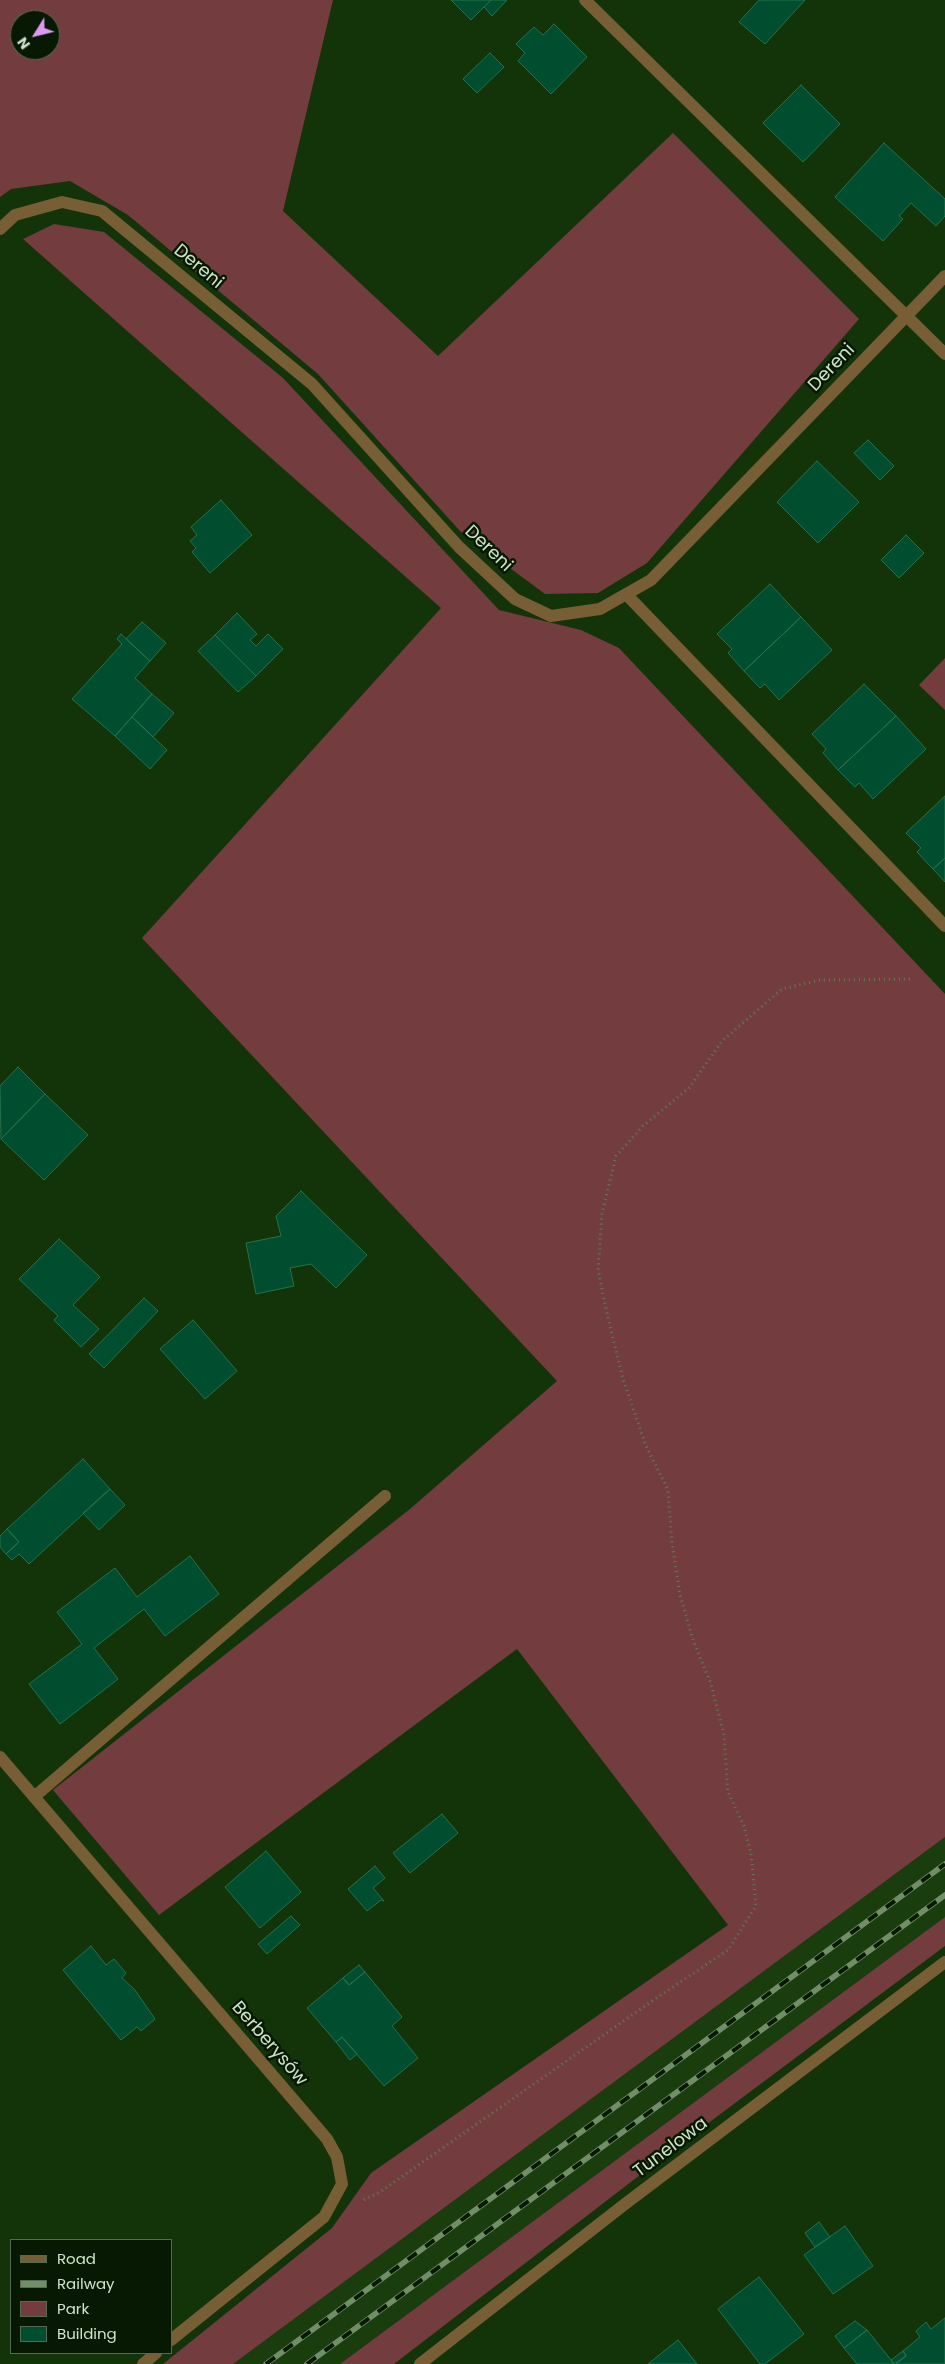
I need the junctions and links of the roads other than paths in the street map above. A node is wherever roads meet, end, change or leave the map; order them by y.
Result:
1 (586, 0) edge
2 (0, 229) edge
3 (945, 276) edge
4 (906, 316) junction
5 (945, 354) edge
6 (626, 594) junction
7 (945, 926) edge
8 (385, 1496) dead end
9 (0, 1757) edge
10 (34, 1797) junction
11 (945, 1962) edge
12 (172, 2339) edge
13 (155, 2354) edge
14 (143, 2364) edge
15 (420, 2364) edge

1 - 4 street
2 - 6 street, Dereni
3 - 4 street, Dereni
4 - 5 street
4 - 6 street, Dereni
6 - 7 street
8 - 10 street
9 - 10 street, Berberysów
10 - 12 street, Berberysów
11 - 15 street, Tunelowa
13 - 14 street

